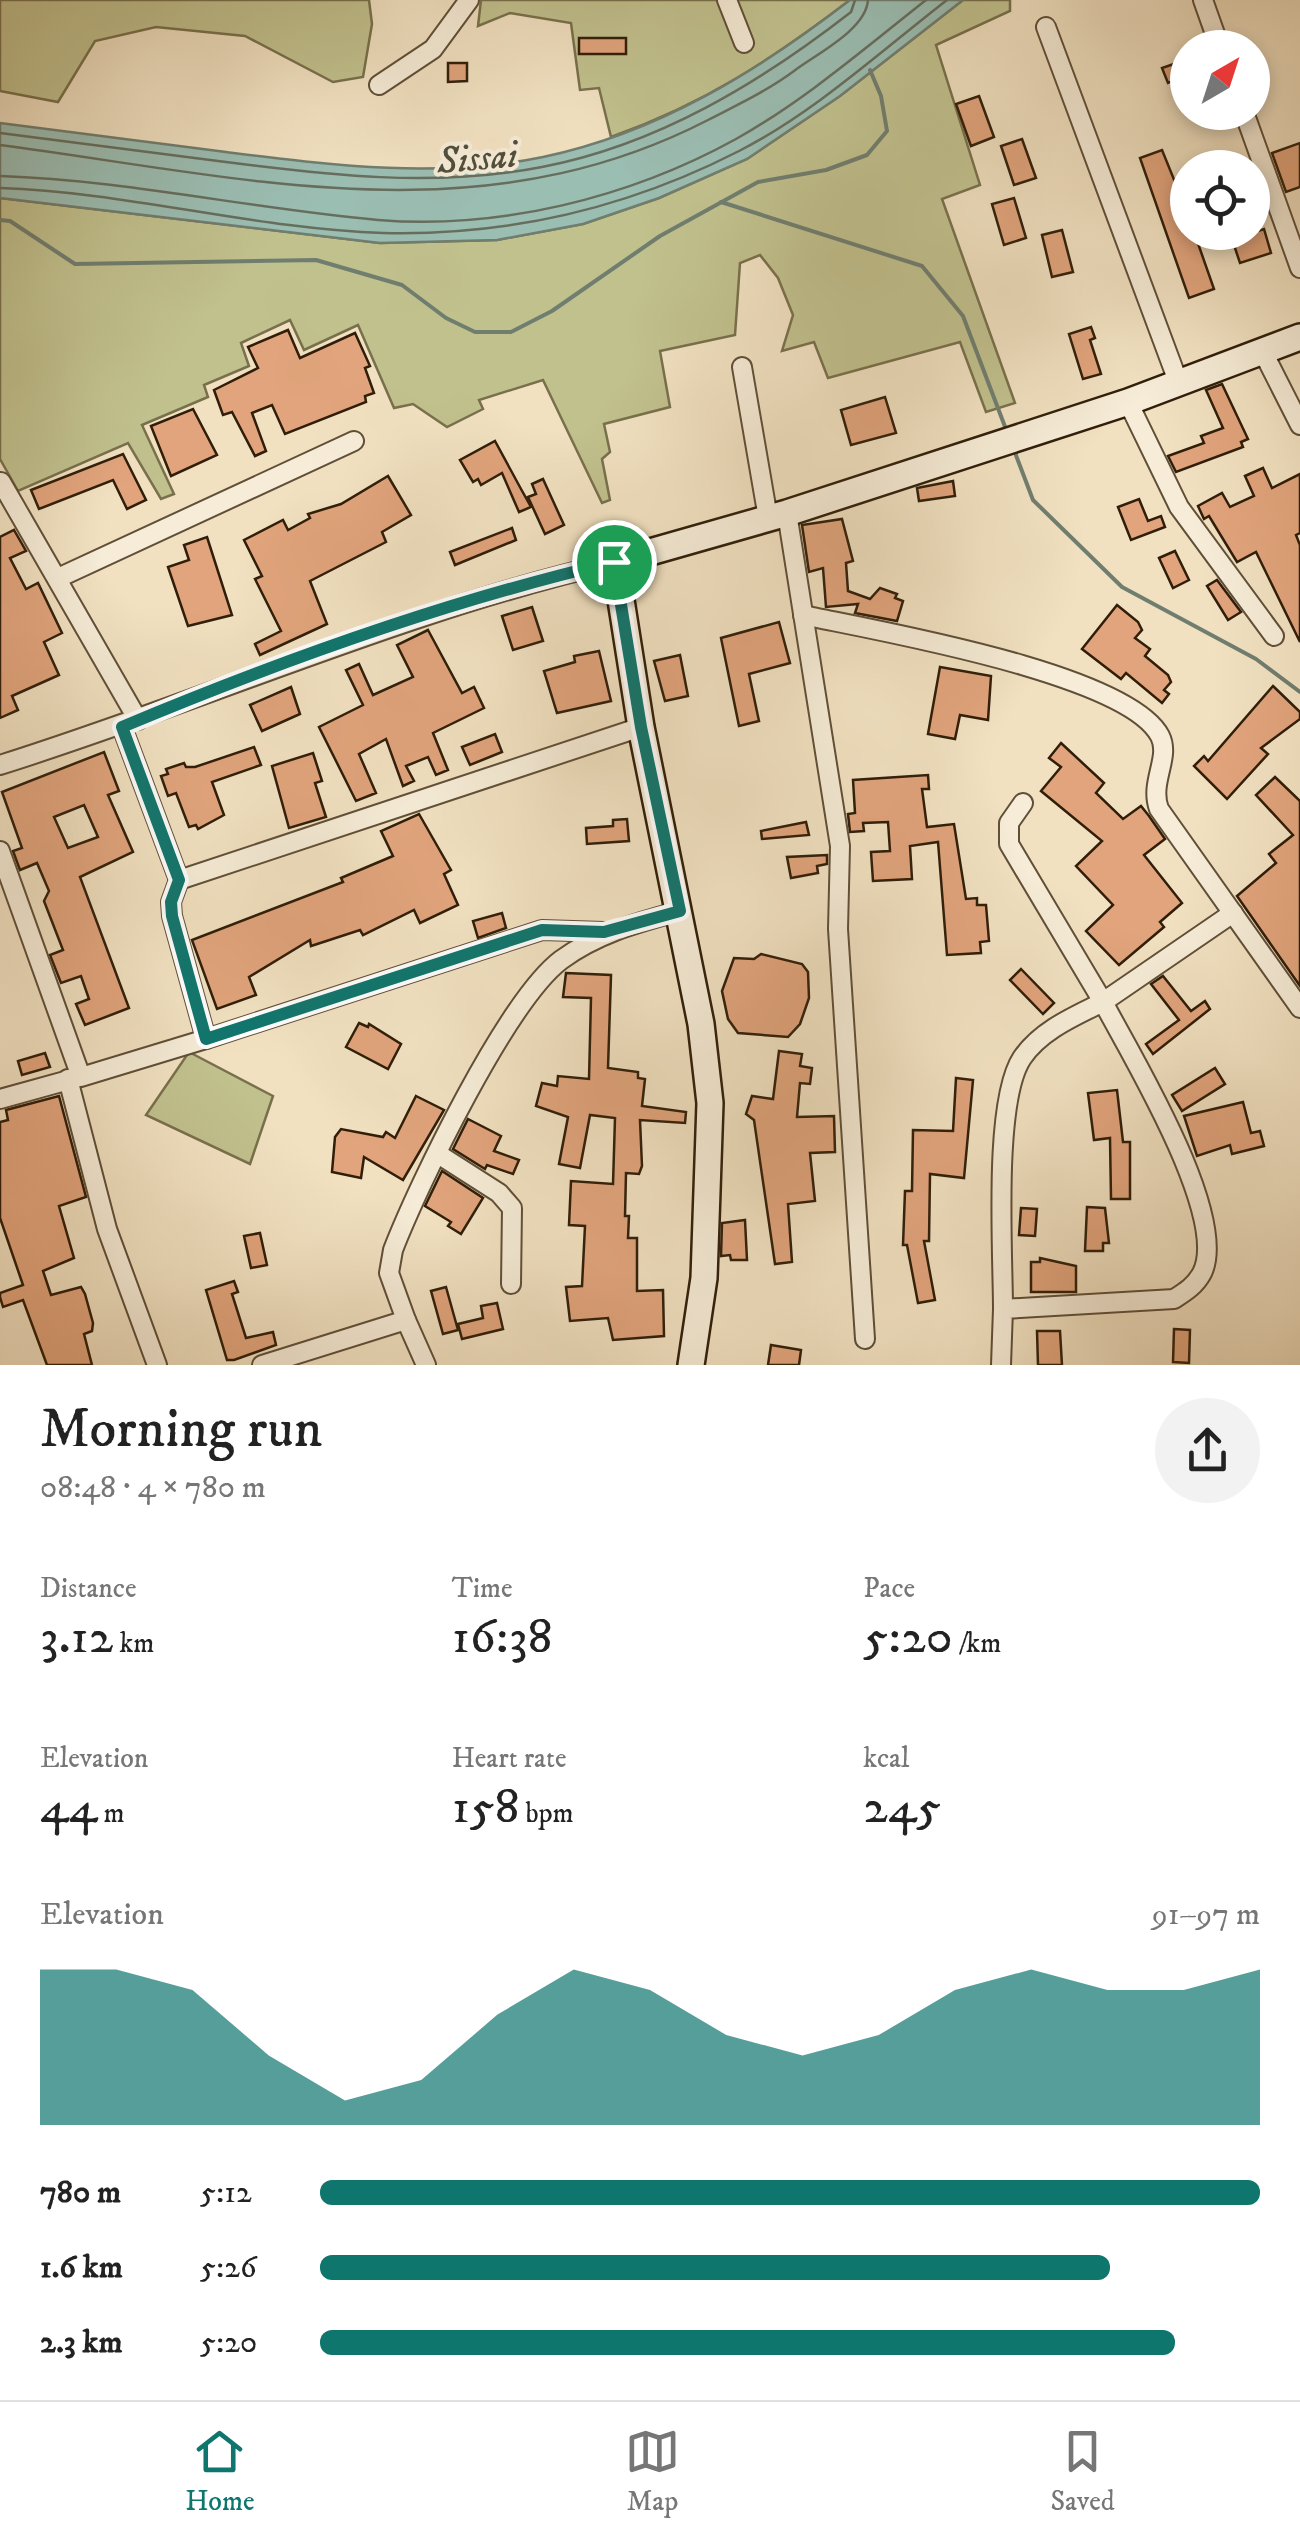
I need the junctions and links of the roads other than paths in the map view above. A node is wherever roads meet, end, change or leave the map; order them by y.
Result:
1 (469, 0) edge
2 (727, 0) edge
3 (1203, 0) edge
4 (1046, 27) dead end
5 (1214, 30) edge
6 (744, 43) dead end
7 (380, 84) dead end
8 (1250, 130) edge
9 (1300, 268) edge
10 (1300, 337) edge
11 (1263, 352) junction
12 (742, 367) dead end
13 (1180, 384) junction
14 (1128, 402) junction
15 (1300, 425) edge
16 (354, 440) dead end
17 (2, 482) edge
18 (777, 516) junction
19 (614, 562) junction
20 (58, 578) junction
21 (803, 615) junction
22 (1274, 636) dead end
23 (130, 723) junction
24 (641, 727) junction
25 (0, 765) edge
26 (1024, 802) dead end
27 (0, 851) edge
28 (179, 880) junction
29 (680, 911) junction
30 (1233, 913) junction
31 (604, 932) junction
32 (1103, 1002) junction
33 (1300, 1008) edge
34 (206, 1039) junction
35 (74, 1078) junction
36 (0, 1100) edge
37 (438, 1154) junction
38 (512, 1284) dead end
39 (1003, 1309) junction
40 (406, 1320) junction
41 (865, 1338) dead end
42 (156, 1365) edge
43 (262, 1365) edge
44 (426, 1365) edge
45 (691, 1365) edge
46 (1001, 1365) edge

1 - 7 street
2 - 6 street
3 - 5 street
4 - 13 street
8 - 9 street
10 - 11 street
11 - 13 street
11 - 15 street
12 - 18 street
13 - 14 street
14 - 18 street
14 - 22 street
16 - 20 street
17 - 20 street
18 - 19 street
18 - 21 street
19 - 23 street
19 - 24 street
20 - 23 street
21 - 30 street
21 - 41 street
23 - 25 street
23 - 28 street
24 - 28 street
24 - 29 street
26 - 32 street
27 - 35 street
28 - 34 street
29 - 31 street
29 - 45 street
30 - 32 street
30 - 33 street
31 - 34 street
31 - 37 street
32 - 39 street
32 - 39 street
34 - 35 street
35 - 36 street
35 - 42 street
37 - 38 street
37 - 40 street
39 - 46 street
40 - 43 street
40 - 44 street

